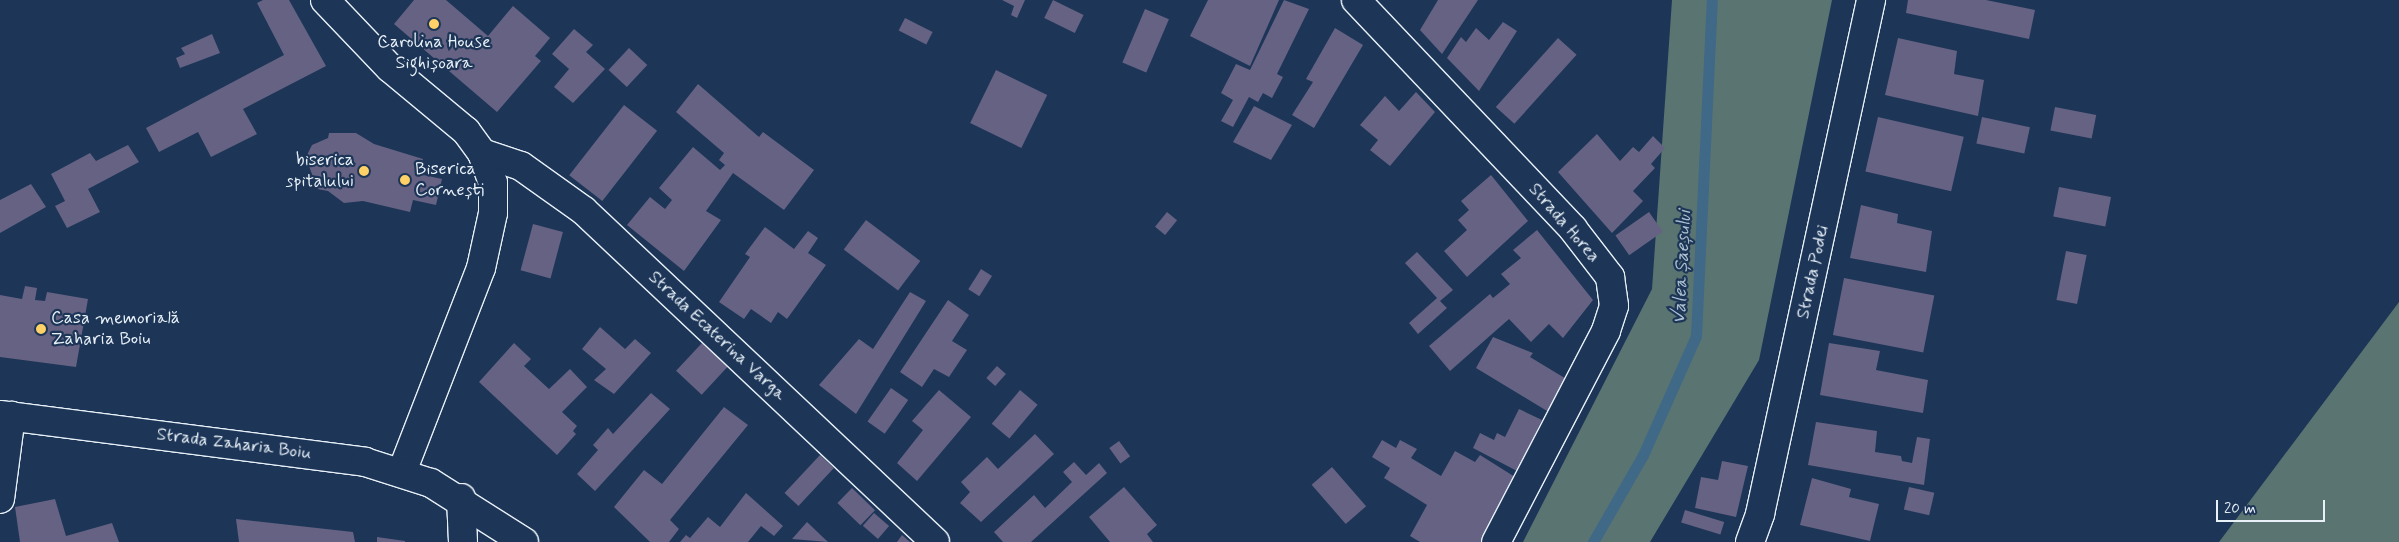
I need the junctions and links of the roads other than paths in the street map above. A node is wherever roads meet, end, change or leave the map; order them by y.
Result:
1 (325, 0) edge
2 (1356, 0) edge
3 (1871, 0) edge
4 (482, 152) junction
5 (6, 416) edge
6 (402, 472) junction
7 (461, 498) junction
8 (0, 499) edge
9 (463, 542) edge
10 (524, 542) edge
11 (935, 542) edge
12 (1496, 542) edge
13 (1750, 542) edge

1 - 4 main road
2 - 12 main road, Strada Horea
3 - 13 main road, Strada Podei
4 - 6 main road
4 - 11 main road, Strada Ecaterina Varga
5 - 6 main road, Strada Zaharia Boiu
5 - 8 main road
6 - 7 main road, Strada Zaharia Boiu
7 - 9 main road
7 - 10 main road, Strada Zaharia Boiu

